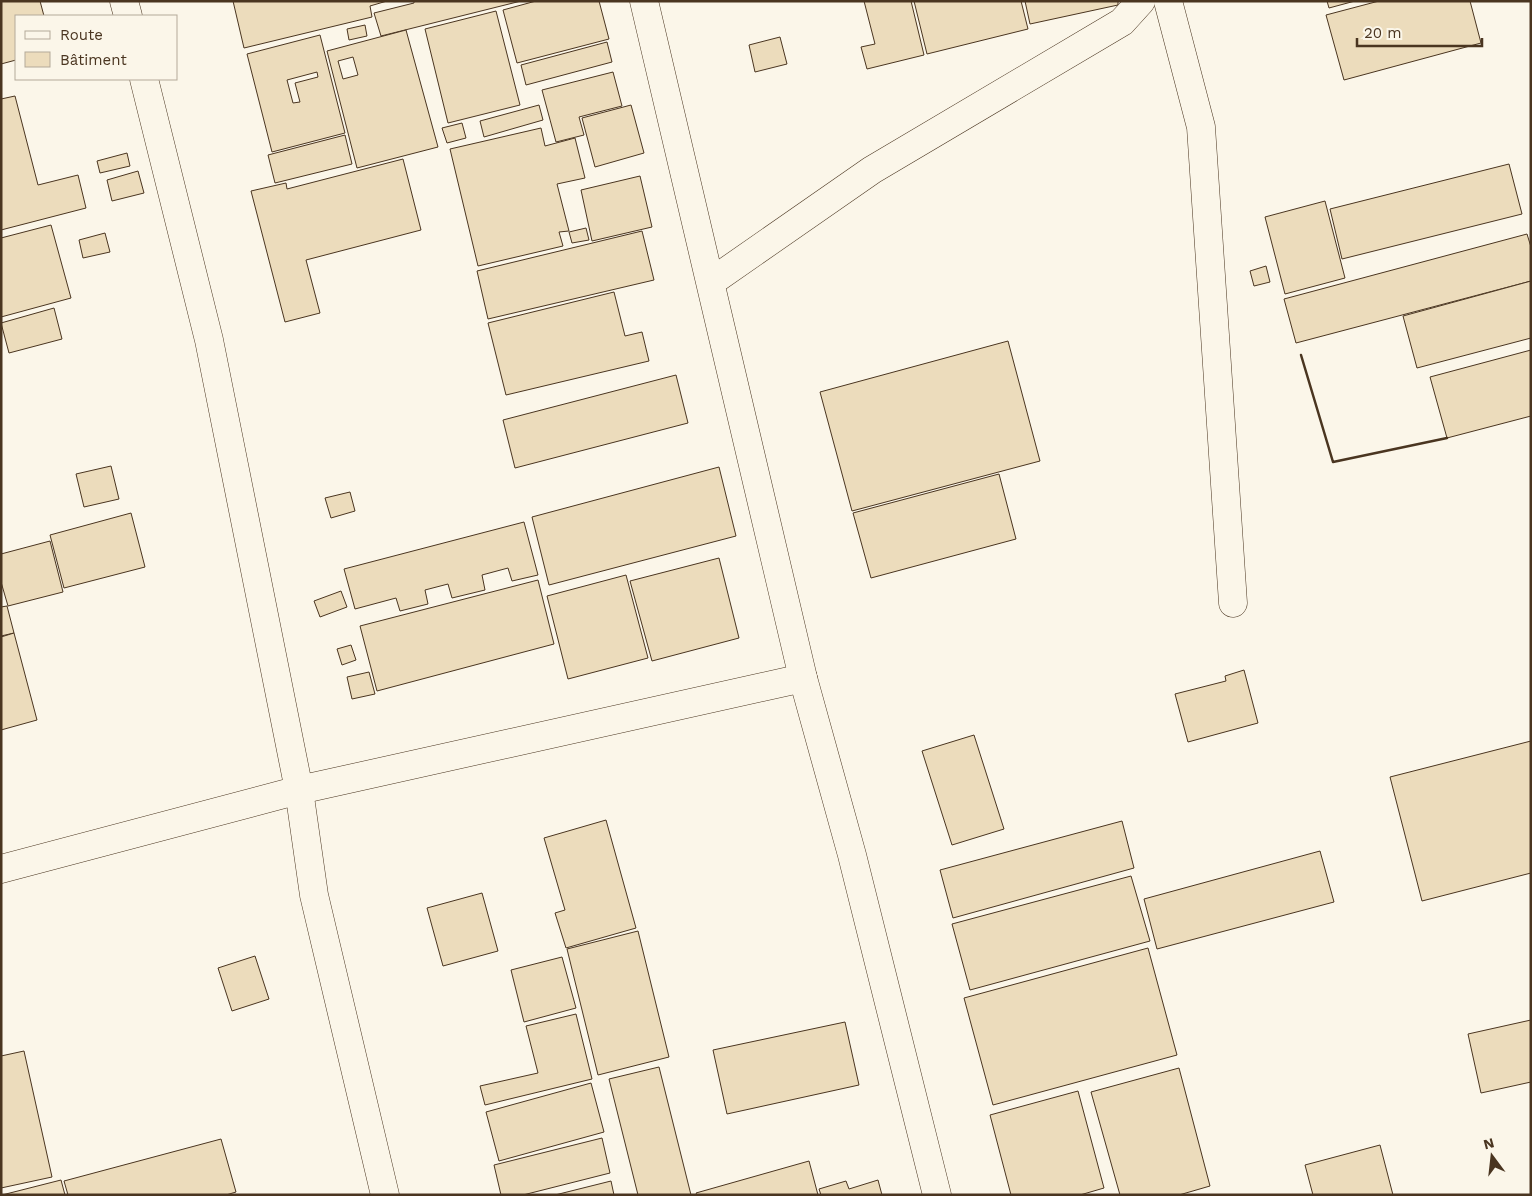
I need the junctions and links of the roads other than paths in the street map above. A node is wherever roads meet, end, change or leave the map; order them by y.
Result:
1 (124, 1) edge
2 (644, 1) edge
3 (1141, 1) edge
4 (1168, 1) edge
5 (128, 15) edge
6 (144, 80) edge
7 (710, 282) junction
8 (1233, 603) dead end
9 (803, 678) junction
10 (299, 790) junction
11 (1, 869) edge
12 (385, 1195) edge
13 (937, 1195) edge

1 - 5 street
2 - 7 street
3 - 7 street
4 - 8 street
6 - 10 street
7 - 9 street
9 - 10 street
9 - 13 street
10 - 11 street
10 - 12 street

